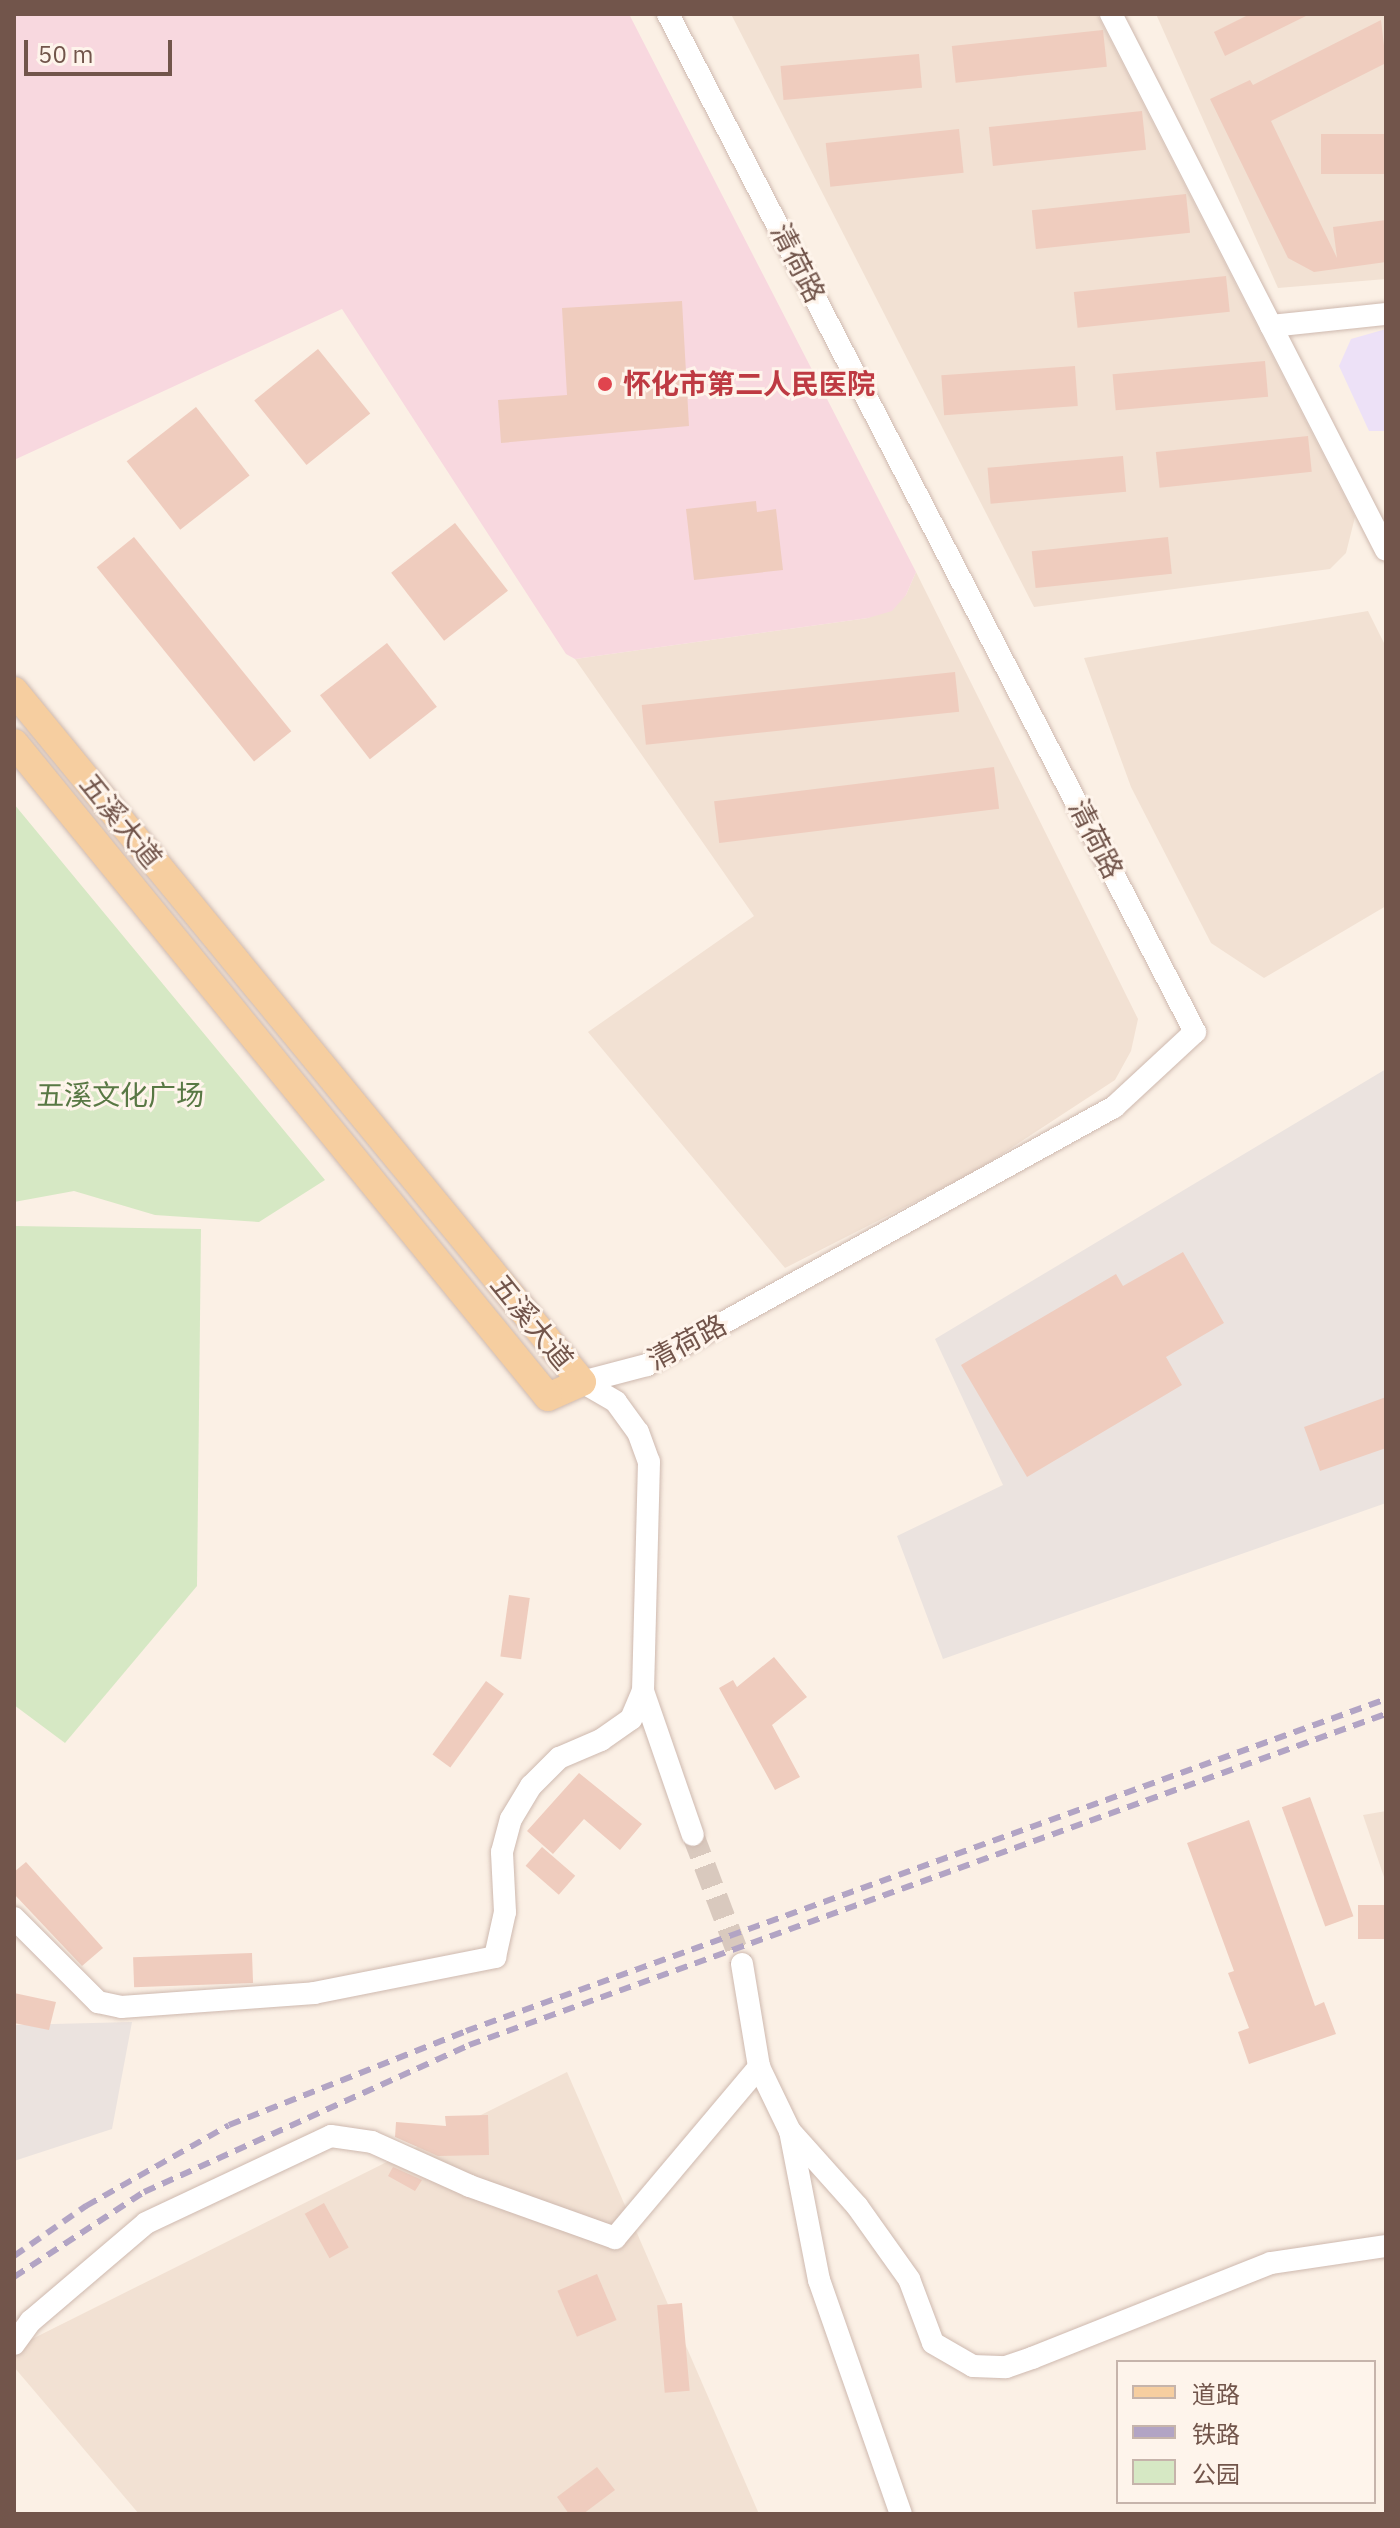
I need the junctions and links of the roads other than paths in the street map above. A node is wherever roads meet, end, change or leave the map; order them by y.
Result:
1 (668, 14) edge
2 (1111, 14) edge
3 (1386, 314) edge
4 (1271, 326) junction
5 (1386, 550) edge
6 (14, 691) edge
7 (16, 750) edge
8 (582, 1382) junction
9 (643, 1691) junction
10 (693, 1835) tunnel mouth
11 (14, 1918) edge
12 (742, 1964) tunnel mouth
13 (759, 2067) junction
14 (790, 2131) junction
15 (1386, 2246) edge
16 (14, 2344) edge
17 (901, 2514) edge

1 - 8 street, 清荷路
2 - 4 street
3 - 4 street
4 - 5 street
6 - 8 main road, 五溪大道
7 - 8 main road, 五溪大道
8 - 9 street
9 - 10 street
9 - 11 street
12 - 13 street
13 - 14 street
13 - 16 street
14 - 15 street
14 - 17 street

